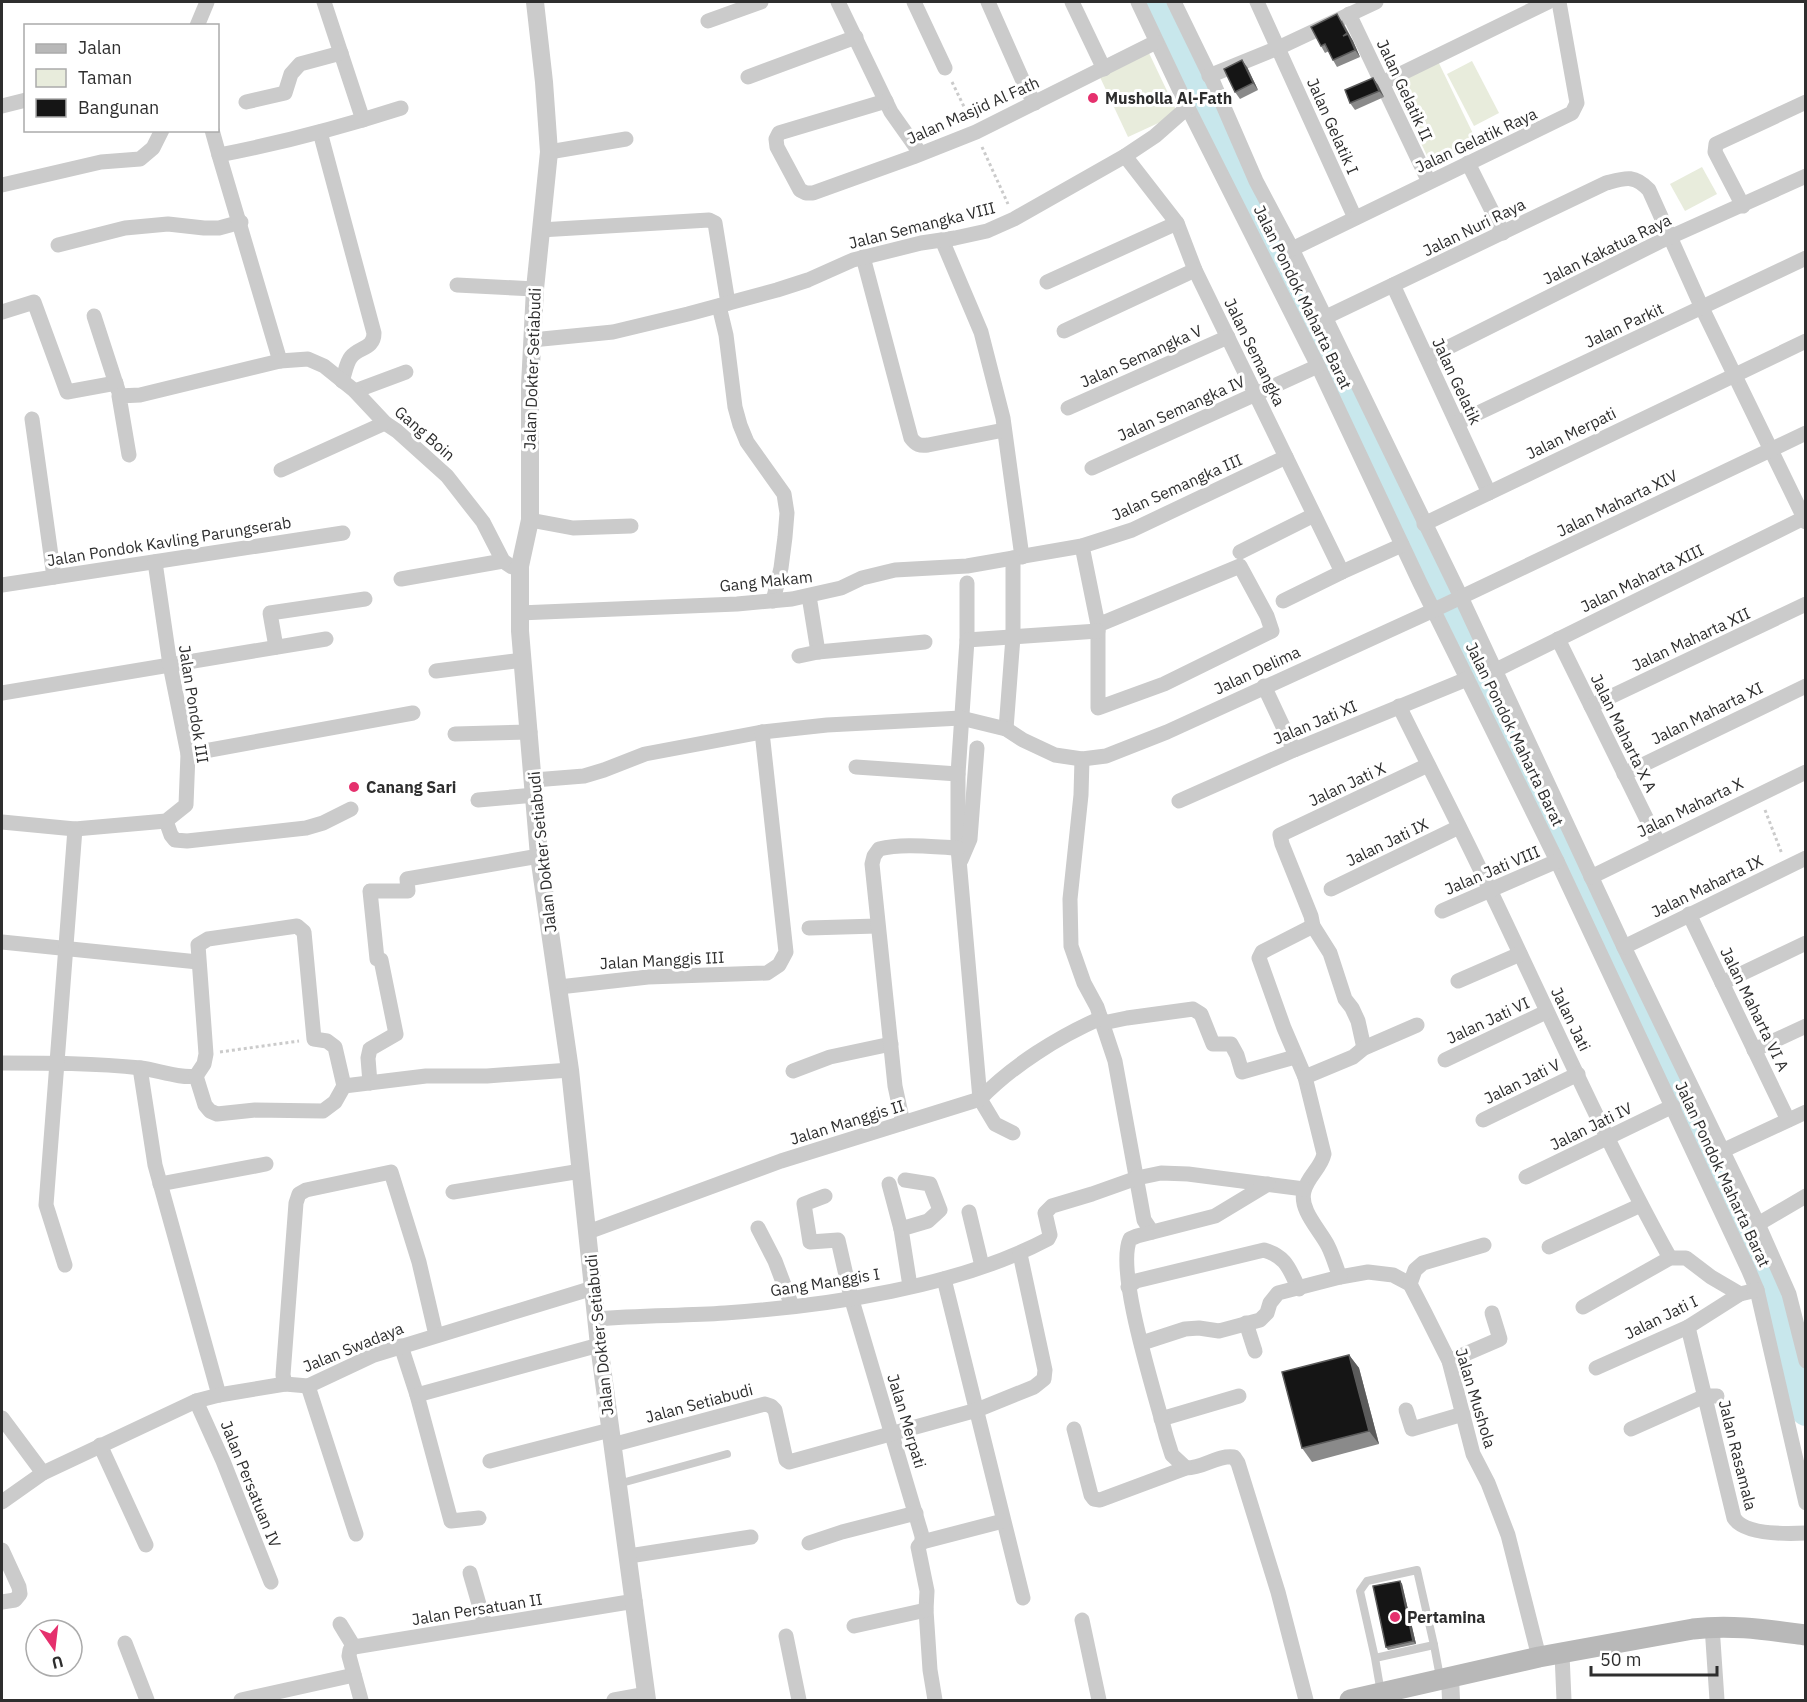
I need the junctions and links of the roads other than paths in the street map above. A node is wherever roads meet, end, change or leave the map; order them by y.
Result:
1 (207, 2) edge
2 (324, 2) edge
3 (535, 2) edge
4 (761, 2) edge
5 (838, 2) edge
6 (914, 2) edge
7 (988, 2) edge
8 (1072, 2) edge
9 (1138, 2) edge
10 (1174, 2) edge
11 (1257, 2) edge
12 (1376, 2) edge
13 (1548, 2) edge
14 (1558, 2) edge
15 (1349, 14) junction
16 (708, 21) dead end
17 (198, 24) edge
18 (856, 37) junction
19 (1156, 42) junction
20 (1278, 48) junction
21 (341, 53) junction
22 (945, 68) dead end
23 (1104, 69) junction
24 (1209, 76) junction
25 (748, 77) dead end
26 (1382, 83) junction
27 (24, 100) edge
28 (886, 101) junction
29 (246, 102) dead end
30 (1806, 102) edge
31 (1035, 103) junction
32 (2, 105) edge
33 (1188, 107) junction
34 (401, 108) dead end
35 (363, 120) junction
36 (161, 132) edge
37 (213, 132) edge
38 (320, 132) junction
39 (626, 139) dead end
40 (549, 152) junction
41 (920, 153) junction
42 (219, 155) junction
43 (1125, 156) junction
44 (1468, 163) junction
45 (1806, 176) edge
46 (1429, 182) junction
47 (2, 185) edge
48 (1743, 206) junction
49 (1355, 218) junction
50 (241, 222) junction
51 (1177, 223) junction
52 (540, 230) junction
53 (1503, 233) junction
54 (1670, 238) junction
55 (942, 240) junction
56 (58, 245) dead end
57 (1292, 249) junction
58 (863, 257) junction
59 (1806, 258) edge
60 (1195, 270) junction
61 (1047, 282) dead end
62 (457, 285) dead end
63 (1393, 285) junction
64 (535, 289) junction
65 (724, 304) junction
66 (1702, 308) junction
67 (2, 312) edge
68 (94, 316) dead end
69 (1324, 318) junction
70 (1064, 331) dead end
71 (1228, 337) junction
72 (532, 340) junction
73 (1806, 341) edge
74 (1427, 358) junction
75 (280, 361) junction
76 (1318, 366) junction
77 (406, 372) dead end
78 (1734, 375) junction
79 (342, 381) junction
80 (117, 389) junction
81 (356, 391) junction
82 (1255, 395) junction
83 (1068, 408) dead end
84 (32, 419) dead end
85 (385, 423) junction
86 (1457, 423) junction
87 (1004, 430) junction
88 (1806, 433) edge
89 (1771, 449) junction
90 (129, 455) dead end
91 (1286, 457) junction
92 (1092, 468) dead end
93 (281, 470) dead end
94 (1489, 493) junction
95 (1314, 515) junction
96 (1805, 519) edge
97 (530, 520) junction
98 (1424, 524) junction
99 (631, 526) dead end
100 (343, 533) dead end
101 (1402, 545) junction
102 (1082, 546) junction
103 (1240, 552) dead end
104 (1018, 558) junction
105 (155, 562) junction
106 (512, 563) junction
107 (1342, 572) junction
108 (54, 577) junction
109 (401, 579) dead end
110 (967, 583) dead end
111 (2, 585) edge
112 (809, 596) junction
113 (365, 599) dead end
114 (773, 601) junction
115 (1283, 601) dead end
116 (1448, 603) junction
117 (1806, 604) edge
118 (519, 613) junction
119 (1098, 628) junction
120 (1013, 637) junction
121 (326, 639) dead end
122 (1558, 639) junction
123 (968, 640) junction
124 (925, 642) dead end
125 (276, 647) junction
126 (818, 652) junction
127 (799, 656) dead end
128 (523, 660) junction
129 (170, 664) junction
130 (436, 671) dead end
131 (1494, 671) junction
132 (1467, 679) junction
133 (1264, 686) junction
134 (1806, 686) edge
135 (2, 693) edge
136 (1399, 706) junction
137 (1591, 706) junction
138 (413, 713) dead end
139 (961, 718) junction
140 (1006, 729) junction
141 (530, 732) junction
142 (762, 732) junction
143 (455, 734) dead end
144 (977, 748) dead end
145 (1294, 750) junction
146 (188, 754) junction
147 (1082, 759) junction
148 (1428, 765) junction
149 (856, 767) dead end
150 (1806, 771) edge
151 (958, 774) junction
152 (1624, 774) junction
153 (534, 787) junction
154 (478, 800) dead end
155 (1179, 801) dead end
156 (351, 808) dead end
157 (166, 821) junction
158 (2, 822) edge
159 (1459, 827) junction
160 (75, 829) junction
161 (1658, 842) junction
162 (958, 848) junction
163 (539, 856) junction
164 (1806, 858) edge
165 (1557, 861) junction
166 (959, 865) junction
167 (1591, 877) junction
168 (1331, 889) dead end
169 (1490, 890) junction
170 (1442, 911) dead end
171 (1689, 914) junction
172 (877, 926) junction
173 (1313, 926) junction
174 (809, 928) dead end
175 (2, 942) edge
176 (1806, 943) edge
177 (1624, 947) junction
178 (66, 950) junction
179 (1520, 954) junction
180 (198, 962) junction
181 (1458, 981) dead end
182 (1722, 983) junction
183 (559, 987) junction
184 (1546, 1012) junction
185 (1102, 1020) junction
186 (1417, 1025) dead end
187 (1806, 1026) edge
188 (891, 1044) junction
189 (1364, 1048) junction
190 (1754, 1050) junction
191 (1295, 1056) junction
192 (1445, 1060) dead end
193 (2, 1063) edge
194 (56, 1063) junction
195 (140, 1068) junction
196 (570, 1070) junction
197 (793, 1071) dead end
198 (1578, 1074) junction
199 (196, 1076) junction
200 (1305, 1077) junction
201 (370, 1083) junction
202 (344, 1086) junction
203 (980, 1099) junction
204 (1672, 1106) junction
205 (1806, 1112) edge
206 (1483, 1120) dead end
207 (1788, 1120) junction
208 (903, 1123) junction
209 (1012, 1133) dead end
210 (1608, 1138) junction
211 (1722, 1151) junction
212 (266, 1164) dead end
213 (581, 1171) junction
214 (1526, 1177) dead end
215 (1137, 1178) junction
216 (905, 1180) dead end
217 (160, 1184) junction
218 (889, 1184) dead end
219 (1268, 1184) junction
220 (1304, 1189) junction
221 (453, 1192) dead end
222 (825, 1196) dead end
223 (1806, 1196) edge
224 (1641, 1205) junction
225 (969, 1212) dead end
226 (1758, 1224) junction
227 (758, 1228) dead end
228 (901, 1229) junction
229 (588, 1232) junction
230 (1152, 1233) junction
231 (1484, 1245) dead end
232 (1549, 1247) dead end
233 (1020, 1254) junction
234 (1670, 1258) junction
235 (65, 1265) dead end
236 (982, 1266) junction
237 (1340, 1277) junction
238 (944, 1279) junction
239 (1410, 1284) junction
240 (910, 1286) junction
241 (1128, 1287) junction
242 (593, 1288) junction
243 (1299, 1289) junction
244 (1757, 1290) junction
245 (1740, 1294) junction
246 (851, 1297) junction
247 (792, 1306) junction
248 (1583, 1307) dead end
249 (1492, 1313) dead end
250 (597, 1319) junction
251 (1246, 1323) junction
252 (1688, 1327) junction
253 (436, 1335) junction
254 (1142, 1343) junction
255 (599, 1345) junction
256 (401, 1346) junction
257 (1256, 1351) dead end
258 (1449, 1361) junction
259 (1806, 1361) edge
260 (1596, 1368) dead end
261 (285, 1383) junction
262 (308, 1386) junction
263 (219, 1395) junction
264 (417, 1395) junction
265 (1239, 1396) dead end
266 (1711, 1396) junction
267 (196, 1401) junction
268 (977, 1410) junction
269 (1406, 1410) dead end
270 (1463, 1414) junction
271 (2, 1418) edge
272 (1161, 1419) junction
273 (1074, 1429) dead end
274 (1630, 1429) dead end
275 (891, 1432) junction
276 (611, 1438) junction
277 (100, 1445) junction
278 (727, 1454) dead end
279 (490, 1461) dead end
280 (1186, 1468) junction
281 (43, 1473) junction
282 (618, 1484) junction
283 (2, 1502) edge
284 (1806, 1503) edge
285 (916, 1514) junction
286 (478, 1518) dead end
287 (1004, 1521) junction
288 (1806, 1533) edge
289 (356, 1534) dead end
290 (751, 1537) dead end
291 (922, 1542) junction
292 (809, 1543) dead end
293 (146, 1545) dead end
294 (2, 1550) edge
295 (629, 1556) junction
296 (470, 1573) dead end
297 (271, 1582) dead end
298 (1023, 1598) dead end
299 (635, 1601) junction
300 (2, 1602) edge
301 (926, 1610) junction
302 (1082, 1620) dead end
303 (340, 1624) dead end
304 (485, 1626) junction
305 (854, 1626) dead end
306 (1712, 1626) junction
307 (1806, 1635) edge
308 (786, 1636) dead end
309 (125, 1643) dead end
310 (1434, 1645) junction
311 (354, 1647) junction
312 (1562, 1653) junction
313 (1376, 1658) junction
314 (1539, 1658) junction
315 (354, 1675) junction
316 (1445, 1678) junction
317 (1381, 1693) junction
318 (647, 1697) edge
319 (1355, 1700) edge
320 (147, 1701) edge
321 (241, 1701) edge
322 (361, 1701) edge
323 (614, 1701) edge
324 (799, 1701) edge
325 (935, 1701) edge
326 (1099, 1701) edge
327 (1306, 1701) edge
328 (1451, 1701) edge
329 (1564, 1701) edge
330 (1717, 1701) edge

1 - 17 street
2 - 21 street
3 - 40 street, Jalan Dokter Setiabudi
4 - 16 street
5 - 18 street
6 - 22 street
7 - 31 street
8 - 23 street
9 - 19 street, Jalan Pondok Maharta Barat
10 - 24 street, Jalan Pondok Maharta Barat
11 - 20 street, Jalan Gelatik I
12 - 15 street
13 - 26 street
14 - 44 street, Jalan Gelatik Raya
15 - 20 street
15 - 26 street, Jalan Gelatik II
18 - 25 street
18 - 28 street
19 - 23 street, Jalan Masjid Al Fath
19 - 33 street, Jalan Pondok Maharta Barat
20 - 24 street
20 - 49 street, Jalan Gelatik I
21 - 29 street
21 - 35 street
23 - 31 street, Jalan Masjid Al Fath
24 - 57 street, Jalan Pondok Maharta Barat
26 - 46 street, Jalan Gelatik II
27 - 32 street
28 - 41 street
28 - 41 street, Jalan Masjid Al Fath
30 - 48 street
31 - 41 street, Jalan Masjid Al Fath
33 - 43 street, Jalan Semangka VIII
33 - 76 street, Jalan Pondok Maharta Barat
34 - 35 street
35 - 38 street
36 - 47 street
37 - 42 street
38 - 42 street
38 - 79 street
39 - 40 street
40 - 52 street, Jalan Dokter Setiabudi
42 - 50 street
43 - 51 street, Jalan Semangka
43 - 55 street, Jalan Semangka VIII
44 - 46 street, Jalan Gelatik Raya
44 - 53 street
45 - 48 street, Jalan Kakatua Raya
46 - 49 street, Jalan Gelatik Raya
48 - 54 street, Jalan Kakatua Raya
49 - 57 street, Jalan Gelatik Raya
50 - 56 street
50 - 75 street
51 - 60 street, Jalan Semangka
51 - 61 street
52 - 64 street, Jalan Dokter Setiabudi
52 - 65 street
53 - 54 street, Jalan Nuri Raya
53 - 63 street, Jalan Nuri Raya
54 - 66 street
54 - 74 street, Jalan Kakatua Raya
55 - 58 street, Jalan Semangka VIII
55 - 87 street
57 - 69 street, Jalan Pondok Maharta Barat
58 - 65 street, Jalan Semangka VIII
58 - 87 street
59 - 66 street, Jalan Parkit
60 - 70 street
60 - 71 street, Jalan Semangka
62 - 64 street
63 - 69 street, Jalan Nuri Raya
63 - 74 street, Jalan Gelatik
64 - 72 street, Jalan Dokter Setiabudi
65 - 72 street, Jalan Semangka VIII
65 - 114 street
66 - 78 street
66 - 86 street, Jalan Parkit
67 - 80 street, Gang Boin
68 - 80 street
69 - 98 street, Jalan Pondok Maharta Barat
71 - 82 street, Jalan Semangka
71 - 83 street, Jalan Semangka V
72 - 97 street, Jalan Dokter Setiabudi
73 - 78 street, Jalan Merpati
74 - 86 street, Jalan Gelatik
75 - 79 street, Gang Boin
75 - 80 street, Gang Boin
76 - 82 street, Jalan Semangka IV
76 - 101 street, Jalan Pondok Maharta Barat
77 - 81 street
78 - 89 street
78 - 94 street, Jalan Merpati
79 - 81 street, Gang Boin
80 - 90 street
81 - 85 street, Gang Boin
82 - 91 street, Jalan Semangka
82 - 92 street, Jalan Semangka IV
84 - 108 street
85 - 93 street
85 - 106 street, Gang Boin
86 - 94 street, Jalan Gelatik
87 - 104 street
88 - 89 street, Jalan Maharta XIV
89 - 96 street
89 - 116 street, Jalan Maharta XIV
91 - 95 street, Jalan Semangka
91 - 102 street, Jalan Semangka III
94 - 98 street, Jalan Merpati
95 - 103 street
95 - 107 street, Jalan Semangka
96 - 122 street, Jalan Maharta XIII
97 - 99 street
97 - 106 street, Jalan Dokter Setiabudi
98 - 116 street, Jalan Pondok Maharta Barat
100 - 105 street, Jalan Pondok Kavling Parungserab
101 - 107 street
101 - 116 street, Jalan Pondok Maharta Barat
102 - 104 street, Gang Makam
102 - 119 street
104 - 112 street, Gang Makam
104 - 120 street
105 - 108 street, Jalan Pondok Kavling Parungserab
105 - 129 street, Jalan Pondok III
106 - 109 street
106 - 118 street, Jalan Dokter Setiabudi
107 - 115 street
108 - 111 street, Jalan Pondok Kavling Parungserab
110 - 123 street
112 - 114 street, Gang Makam
112 - 126 street
113 - 125 street
114 - 118 street, Gang Makam
116 - 131 street, Jalan Pondok Maharta Barat
116 - 132 street, Jalan Pondok Maharta Barat
116 - 133 street, Jalan Delima
117 - 137 street, Jalan Maharta XII
118 - 128 street, Jalan Dokter Setiabudi
119 - 119 street
119 - 120 street
120 - 123 street
120 - 140 street
121 - 125 street
122 - 131 street, Jalan Maharta XIII
122 - 137 street, Jalan Maharta X A
123 - 139 street
124 - 126 street
125 - 129 street
126 - 127 street
128 - 130 street
128 - 141 street, Jalan Dokter Setiabudi
129 - 135 street
129 - 146 street, Jalan Pondok III
131 - 167 street, Jalan Pondok Maharta Barat
132 - 136 street, Jalan Jati XI
132 - 165 street, Jalan Pondok Maharta Barat
133 - 145 street
133 - 147 street, Jalan Delima
134 - 152 street, Jalan Maharta XI
136 - 145 street, Jalan Jati XI
136 - 148 street, Jalan Jati
137 - 152 street, Jalan Maharta X A
138 - 146 street
139 - 140 street, Jalan Delima
139 - 142 street, Jalan Delima
139 - 151 street
140 - 147 street, Jalan Delima
141 - 143 street
141 - 153 street, Jalan Dokter Setiabudi
142 - 153 street, Jalan Delima
142 - 183 street, Jalan Manggis III
144 - 166 street
145 - 155 street, Jalan Jati XI
146 - 157 street, Jalan Pondok III
147 - 185 street
148 - 159 street, Jalan Jati
148 - 173 street, Jalan Jati X
149 - 151 street
150 - 161 street, Jalan Maharta X
151 - 162 street
152 - 161 street, Jalan Maharta X A
153 - 154 street, Jalan Delima
153 - 163 street, Jalan Dokter Setiabudi
156 - 157 street
157 - 160 street
158 - 160 street
159 - 168 street, Jalan Jati IX
159 - 169 street, Jalan Jati
160 - 178 street
161 - 167 street, Jalan Maharta X
162 - 166 street
162 - 172 street
163 - 183 street, Jalan Dokter Setiabudi
163 - 201 street
164 - 171 street, Jalan Maharta IX
165 - 169 street, Jalan Jati VIII
165 - 204 street, Jalan Pondok Maharta Barat
166 - 203 street
167 - 177 street, Jalan Pondok Maharta Barat
169 - 170 street, Jalan Jati VIII
169 - 179 street, Jalan Jati
171 - 177 street, Jalan Maharta IX
171 - 182 street, Jalan Maharta VI A
172 - 174 street
172 - 188 street
173 - 189 street
173 - 191 street
175 - 178 street
176 - 182 street
177 - 211 street, Jalan Pondok Maharta Barat
178 - 180 street
178 - 194 street
179 - 181 street
179 - 184 street, Jalan Jati
180 - 199 street
180 - 202 street
182 - 190 street, Jalan Maharta VI A
183 - 196 street, Jalan Dokter Setiabudi
184 - 192 street, Jalan Jati VI
184 - 198 street, Jalan Jati
185 - 191 street, Jalan Manggis II
185 - 203 street, Jalan Manggis II
185 - 215 street
186 - 189 street
187 - 190 street
188 - 197 street
188 - 208 street
189 - 200 street
190 - 207 street, Jalan Maharta VI A
191 - 200 street
193 - 194 street
194 - 195 street
194 - 235 street
195 - 199 street
195 - 217 street
196 - 201 street
196 - 213 street, Jalan Dokter Setiabudi
198 - 206 street, Jalan Jati V
198 - 210 street, Jalan Jati
199 - 202 street
200 - 220 street
201 - 202 street
203 - 208 street, Jalan Manggis II
203 - 209 street
204 - 210 street, Jalan Jati IV
204 - 244 street, Jalan Pondok Maharta Barat
205 - 207 street
207 - 211 street
208 - 229 street, Jalan Manggis II
210 - 214 street, Jalan Jati IV
210 - 224 street, Jalan Jati
211 - 226 street, Jalan Pondok Maharta Barat
212 - 217 street
213 - 221 street
213 - 229 street, Jalan Dokter Setiabudi
215 - 219 street
215 - 230 street
215 - 233 street, Gang Manggis I
216 - 228 street
217 - 263 street
218 - 228 street
219 - 220 street
219 - 230 street
220 - 237 street
222 - 246 street, Jalan Merpati
223 - 226 street
224 - 232 street
224 - 234 street, Jalan Jati
225 - 236 street
226 - 259 street, Jalan Pondok Maharta Barat
227 - 247 street
228 - 240 street
229 - 242 street, Jalan Dokter Setiabudi
230 - 241 street
231 - 239 street
233 - 236 street, Gang Manggis I
233 - 268 street
234 - 245 street
234 - 248 street
236 - 238 street, Gang Manggis I
237 - 239 street
237 - 243 street
238 - 240 street, Gang Manggis I
238 - 268 street
239 - 258 street, Jalan Mushola
240 - 246 street, Gang Manggis I
241 - 243 street
241 - 254 street
242 - 250 street, Jalan Dokter Setiabudi
242 - 253 street, Jalan Swadaya
243 - 251 street
244 - 245 street
244 - 284 street, Jalan Pondok Maharta Barat
245 - 252 street, Jalan Jati I
246 - 247 street, Gang Manggis I
246 - 275 street, Jalan Merpati
247 - 250 street, Gang Manggis I
249 - 258 street
250 - 255 street, Jalan Dokter Setiabudi
251 - 254 street
251 - 257 street
252 - 260 street, Jalan Jati I
252 - 266 street, Jalan Rasamala
253 - 256 street, Jalan Swadaya
253 - 261 street
254 - 272 street
255 - 264 street
255 - 276 street, Jalan Dokter Setiabudi
256 - 262 street, Jalan Swadaya
256 - 264 street
258 - 270 street, Jalan Mushola
261 - 262 street, Jalan Swadaya
261 - 263 street, Jalan Swadaya
262 - 289 street
263 - 267 street, Jalan Swadaya
264 - 286 street
265 - 272 street
266 - 274 street
266 - 288 street, Jalan Rasamala
267 - 277 street, Jalan Swadaya
267 - 297 street, Jalan Persatuan IV
268 - 275 street
268 - 287 street
269 - 270 street
270 - 314 street, Jalan Mushola
271 - 281 street
272 - 280 street
273 - 280 street
275 - 276 street, Jalan Setiabudi
275 - 285 street, Jalan Merpati
276 - 279 street, Jalan Setiabudi
276 - 282 street, Jalan Dokter Setiabudi
277 - 281 street, Jalan Swadaya
277 - 293 street
278 - 282 lane
280 - 327 street
281 - 283 street, Jalan Swadaya
282 - 295 street, Jalan Dokter Setiabudi
285 - 291 street, Jalan Merpati
285 - 292 street
287 - 291 street
287 - 298 street
290 - 295 street
291 - 301 street, Jalan Merpati
294 - 300 street
295 - 299 street, Jalan Dokter Setiabudi
296 - 304 street
299 - 304 street, Jalan Persatuan II
299 - 318 street, Jalan Dokter Setiabudi
301 - 305 street
301 - 325 street, Jalan Merpati
302 - 326 street
303 - 311 street
304 - 311 street, Jalan Persatuan II
306 - 307 main road
306 - 312 main road
306 - 330 street
308 - 324 street
309 - 320 street
310 - 313 lane
310 - 313 lane
310 - 316 lane
311 - 315 street
312 - 314 main road
312 - 329 street
313 - 317 lane
314 - 316 main road
315 - 321 street
315 - 322 street
316 - 317 main road
316 - 328 street
317 - 319 main road
318 - 323 street

